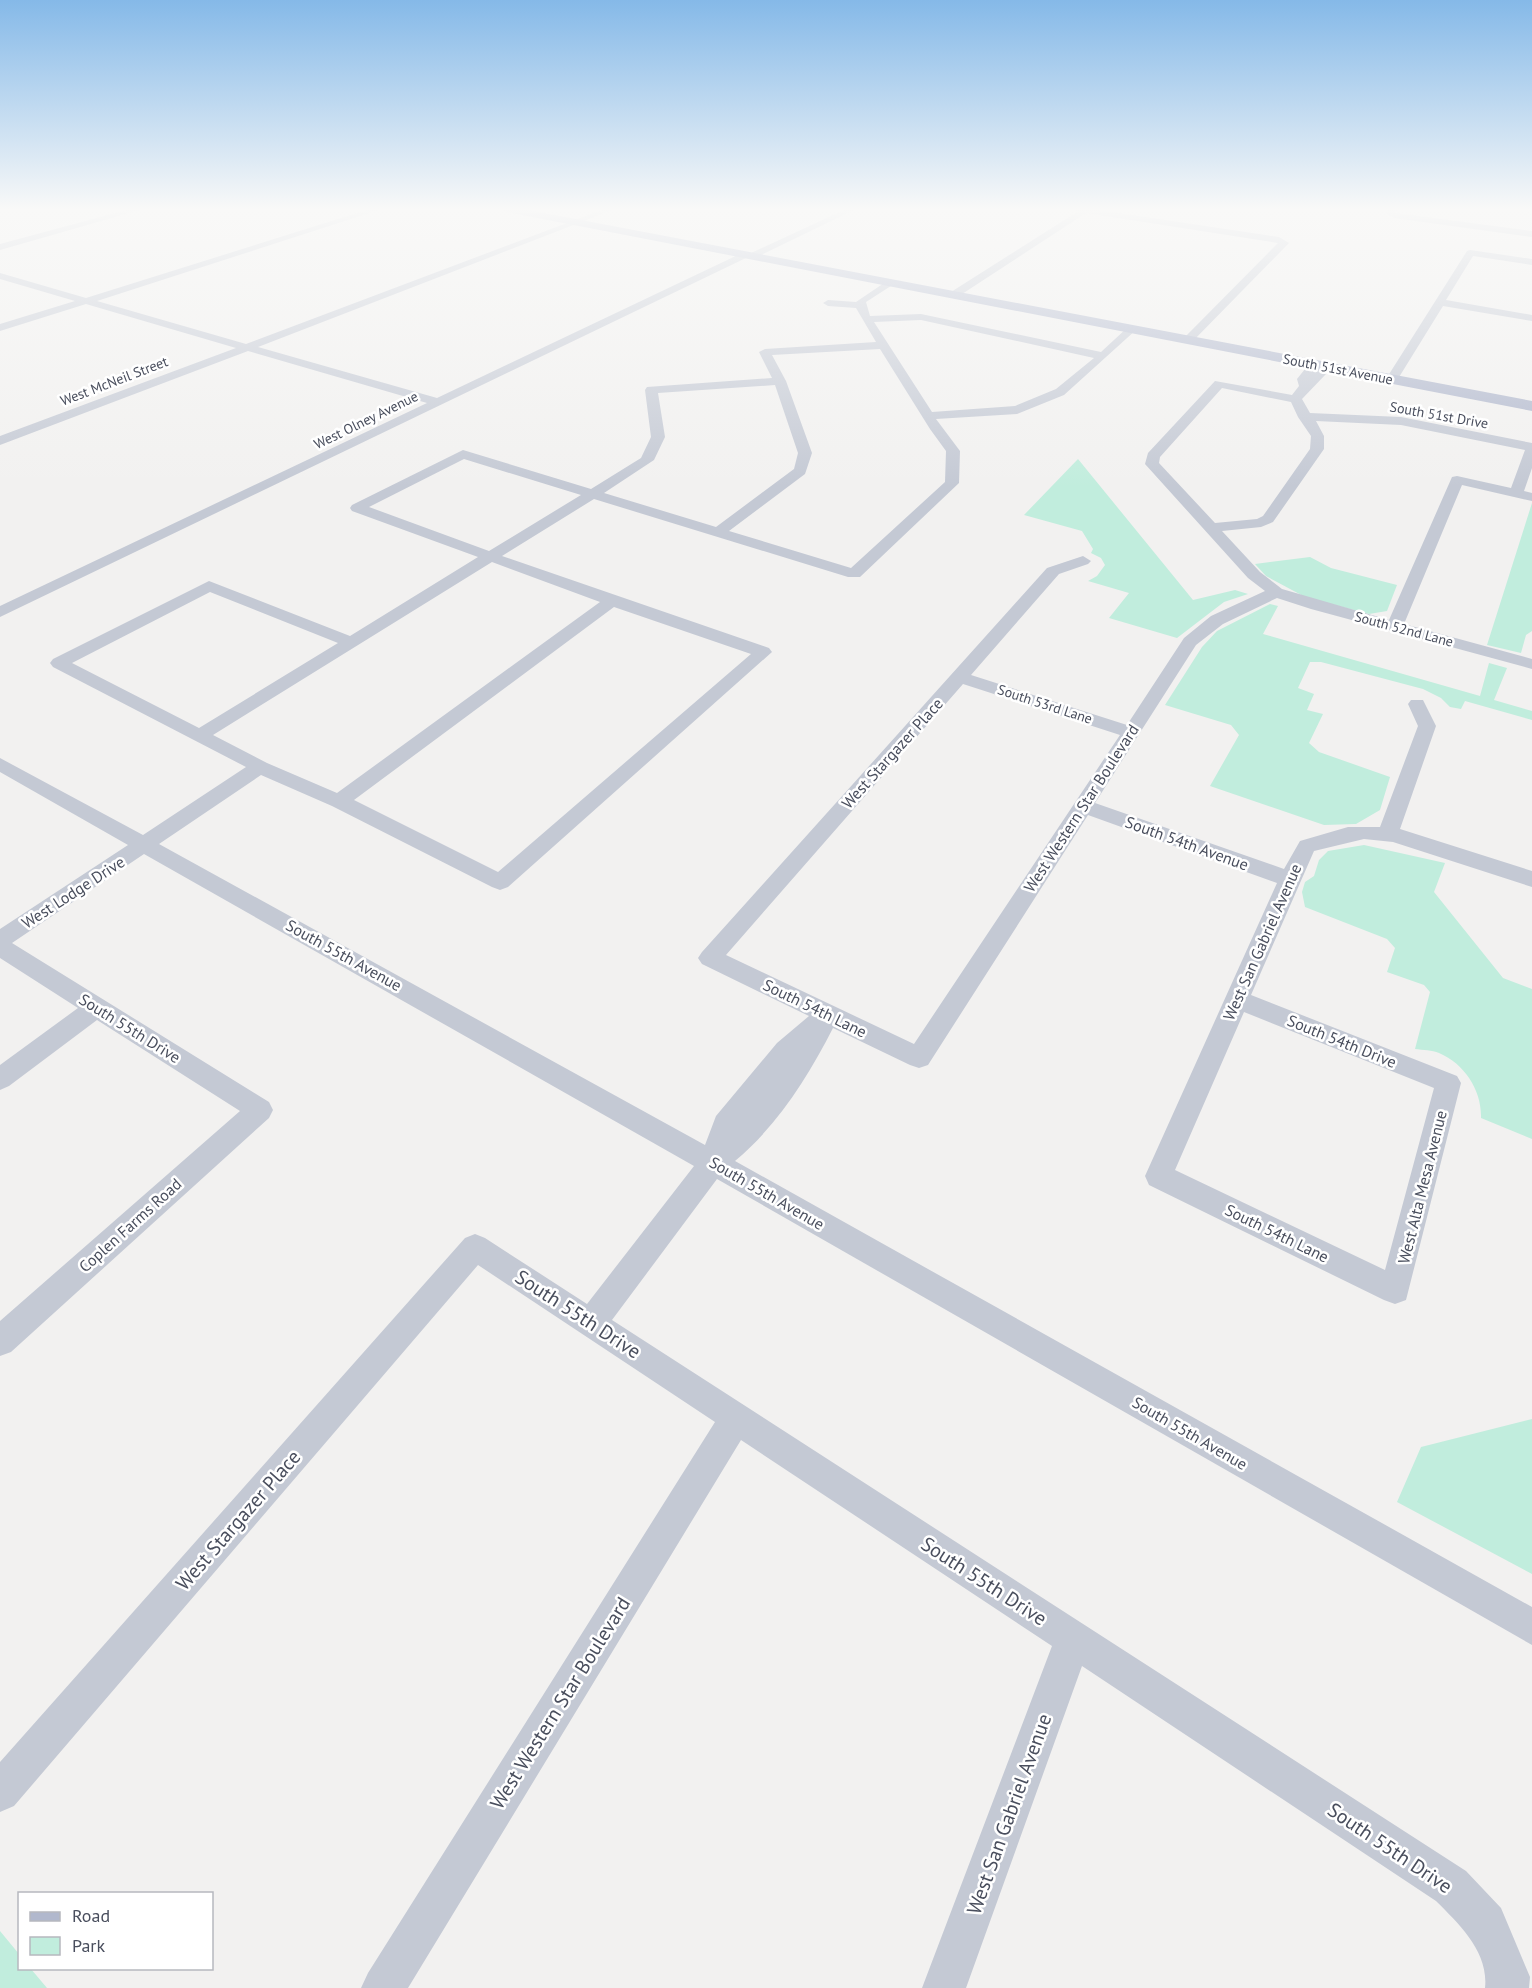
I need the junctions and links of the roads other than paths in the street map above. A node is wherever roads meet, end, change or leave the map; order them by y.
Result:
1 (84, 302) edge
2 (89, 302) edge
3 (364, 302) edge
4 (651, 302) edge
5 (861, 302) edge
6 (994, 302) edge
7 (1226, 302) edge
8 (828, 303) dead end
9 (1439, 303) joint
10 (864, 312) junction
11 (1532, 318) edge
12 (0, 328) edge
13 (1132, 329) junction
14 (1188, 340) junction
15 (883, 345) junction
16 (244, 347) junction
17 (1103, 356) junction
18 (1318, 365) junction
19 (1392, 379) junction
20 (780, 381) junction
21 (1296, 399) junction
22 (437, 402) junction
23 (1532, 406) edge
24 (928, 416) junction
25 (1304, 417) junction
26 (0, 441) edge
27 (1532, 448) edge
28 (592, 494) junction
29 (1516, 494) junction
30 (1532, 497) edge
31 (1211, 528) junction
32 (718, 532) junction
33 (490, 557) junction
34 (1083, 561) dead end
35 (1276, 592) junction
36 (612, 601) junction
37 (0, 612) edge
38 (1394, 627) junction
39 (350, 642) junction
40 (1532, 664) edge
41 (960, 677) junction
42 (1416, 704) dead end
43 (1130, 732) junction
44 (199, 736) junction
45 (0, 764) edge
46 (260, 767) junction
47 (339, 801) junction
48 (1083, 806) junction
49 (1388, 834) junction
50 (146, 844) junction
51 (1532, 879) edge
52 (1291, 880) junction
53 (0, 940) edge
54 (0, 947) edge
55 (710, 958) joint
56 (1236, 999) junction
57 (97, 1007) junction
58 (828, 1014) junction
59 (919, 1058) joint
60 (0, 1079) edge
61 (1448, 1083) joint
62 (260, 1110) joint
63 (713, 1163) junction
64 (1159, 1176) joint
65 (475, 1247) joint
66 (1395, 1290) joint
67 (592, 1322) junction
68 (0, 1341) edge
69 (736, 1418) junction
70 (1532, 1627) edge
71 (1073, 1640) junction
72 (0, 1792) edge
73 (383, 1988) edge
74 (944, 1988) edge
75 (1507, 1988) edge

1 - 12 street
2 - 16 street
3 - 16 street, West McNeil Street
4 - 22 street, West Olney Avenue
5 - 10 street
6 - 13 main road, South 51st Avenue
7 - 14 street
8 - 10 street
9 - 11 street
9 - 19 street
10 - 15 street
10 - 17 street
13 - 14 main road, South 51st Avenue
13 - 17 street
14 - 18 main road, South 51st Avenue
15 - 20 street
15 - 24 street
16 - 22 street
16 - 26 street, West McNeil Street
17 - 24 street
18 - 19 main road, South 51st Avenue
18 - 21 street
19 - 23 main road, South 51st Avenue
20 - 28 street
20 - 32 street
21 - 25 street
21 - 31 street
22 - 37 street, West Olney Avenue
24 - 32 street
25 - 27 street, South 51st Drive
25 - 31 street
27 - 29 street
28 - 32 street
28 - 33 street
28 - 33 street
29 - 30 street
29 - 38 street
31 - 35 street
33 - 36 street
33 - 39 street
34 - 41 street, West Stargazer Place
35 - 38 street, South 52nd Lane
35 - 43 street, West Western Star Boulevard
36 - 47 street
36 - 47 street
38 - 40 street, South 52nd Lane
39 - 44 street
39 - 44 street
41 - 43 street, South 53rd Lane
41 - 55 street, West Stargazer Place
42 - 49 street
43 - 48 street, West Western Star Boulevard
44 - 46 street
45 - 50 street, South 55th Avenue
46 - 47 street
46 - 50 street, West Lodge Drive
48 - 52 street, South 54th Avenue
48 - 59 street, West Western Star Boulevard
49 - 51 street
49 - 52 street, West San Gabriel Avenue
50 - 53 street, West Lodge Drive
50 - 63 street, South 55th Avenue
52 - 56 street, West San Gabriel Avenue
54 - 57 street, South 55th Drive
55 - 58 street, South 54th Lane
56 - 61 street, South 54th Drive
56 - 64 street, West San Gabriel Avenue
57 - 60 street
57 - 62 street, South 55th Drive
58 - 59 street, South 54th Lane
58 - 63 street
61 - 66 street, West Alta Mesa Avenue
62 - 68 street, Coplen Farms Road
63 - 67 street
63 - 70 street, South 55th Avenue
64 - 66 street, South 54th Lane
65 - 67 street, South 55th Drive
65 - 72 street, West Stargazer Place
67 - 69 street, South 55th Drive
69 - 71 street, South 55th Drive
69 - 73 street, West Western Star Boulevard
71 - 74 street, West San Gabriel Avenue
71 - 75 street, South 55th Drive

